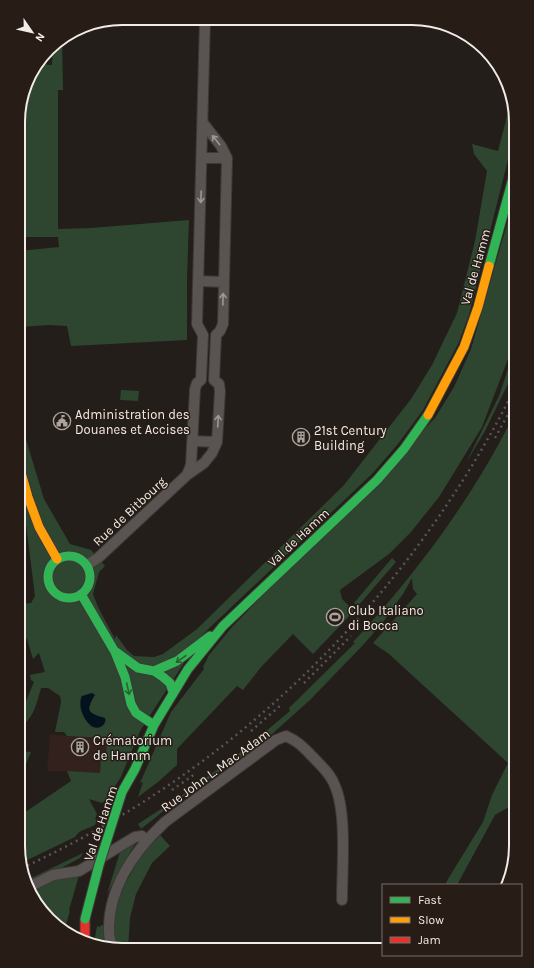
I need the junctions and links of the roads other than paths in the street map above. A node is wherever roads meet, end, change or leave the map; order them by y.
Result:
1 (205, 25) edge
2 (203, 123) junction
3 (202, 158) junction
4 (227, 158) junction
5 (509, 193) edge
6 (198, 281) junction
7 (224, 282) junction
8 (203, 335) junction
9 (216, 335) junction
10 (202, 357) junction
11 (215, 357) junction
12 (201, 380) junction
13 (214, 380) junction
14 (193, 441) junction
15 (217, 442) junction
16 (187, 475) junction
17 (25, 486) edge
18 (57, 559) junction
19 (87, 565) junction
20 (81, 594) junction
21 (222, 626) junction
22 (115, 652) junction
23 (154, 671) junction
24 (173, 692) junction
25 (154, 725) junction
26 (142, 836) dead end
27 (33, 885) edge
28 (342, 900) dead end
29 (85, 919) junction
30 (80, 934) edge
31 (85, 936) edge
32 (111, 942) edge

1 - 2 street
2 - 3 street
4 -> 2 street
3 - 4 street
3 -> 6 street
4 - 7 street, Rue de Bitbourg
5 - 21 main road, Val de Hamm
6 - 7 street
6 - 8 street
9 -> 7 street, Rue de Bitbourg
8 - 9 street
8 - 10 street
9 - 11 street, Rue de Bitbourg
10 - 11 street
10 - 12 street
11 - 13 street, Rue de Bitbourg
12 - 13 street
12 - 14 street
15 -> 13 street, Rue de Bitbourg
14 - 15 street
14 - 16 street
15 - 16 street, Rue de Bitbourg
16 - 19 street, Rue de Bitbourg
17 - 18 main road
18 - 19 main road
18 - 20 main road
19 - 20 main road
20 - 22 main road
21 -> 23 main road
21 - 24 main road, Val de Hamm
22 - 23 main road
22 -> 25 main road
23 - 24 main road
24 - 25 main road, Val de Hamm
25 - 29 main road, Val de Hamm, bridge
26 - 27 street
28 - 32 street, Rue John L. Mac Adam
29 - 30 main road, Val de Hamm
29 - 31 main road, Val de Hamm

